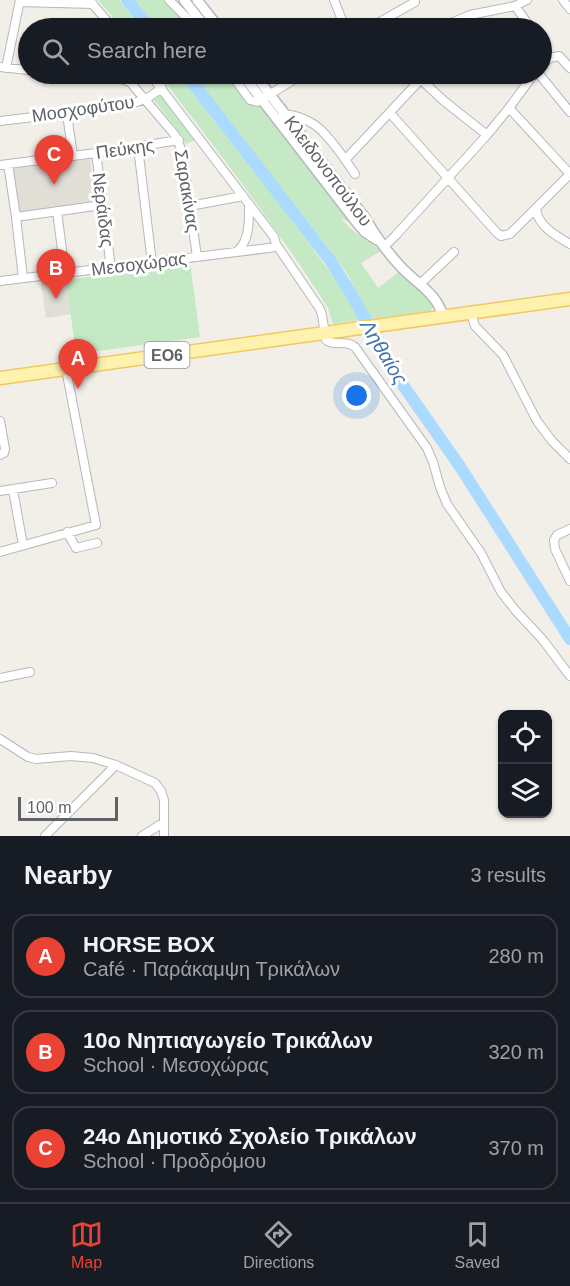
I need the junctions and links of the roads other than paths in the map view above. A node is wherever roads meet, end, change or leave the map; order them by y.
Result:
1 (169, 0) edge
2 (184, 0) edge
3 (197, 0) edge
4 (334, 0) edge
5 (527, 0) edge
6 (563, 0) edge
7 (20, 1) edge
8 (91, 2) edge
9 (415, 2) dead end
10 (515, 6) junction
11 (570, 9) edge
12 (105, 18) edge
13 (193, 18) joint
14 (211, 18) edge
15 (341, 18) edge
16 (387, 18) edge
17 (463, 18) edge
18 (524, 18) edge
19 (552, 58) edge
20 (3, 67) edge
21 (18, 68) edge
22 (570, 68) edge
23 (133, 84) edge
24 (159, 84) edge
25 (238, 84) edge
26 (252, 84) edge
27 (259, 84) edge
28 (287, 84) edge
29 (412, 84) edge
30 (426, 84) edge
31 (527, 84) edge
32 (547, 84) edge
33 (162, 88) junction
34 (266, 97) junction
35 (146, 99) junction
36 (509, 108) junction
37 (390, 112) junction
38 (570, 112) edge
39 (67, 114) junction
40 (281, 116) junction
41 (0, 121) edge
42 (487, 135) junction
43 (178, 140) junction
44 (138, 147) junction
45 (96, 153) junction
46 (73, 156) junction
47 (345, 160) junction
48 (4, 164) edge
49 (355, 174) dead end
50 (570, 174) edge
51 (449, 178) junction
52 (243, 196) junction
53 (249, 204) junction
54 (102, 205) junction
55 (190, 206) junction
56 (536, 209) junction
57 (57, 211) junction
58 (16, 218) junction
59 (276, 244) junction
60 (381, 244) junction
61 (570, 244) edge
62 (236, 252) junction
63 (454, 252) dead end
64 (197, 257) junction
65 (152, 263) junction
66 (111, 268) junction
67 (65, 273) junction
68 (23, 278) junction
69 (0, 281) edge
70 (420, 284) junction
71 (570, 299) edge
72 (471, 313) junction
73 (444, 316) junction
74 (329, 333) junction
75 (66, 369) junction
76 (0, 378) edge
77 (0, 421) edge
78 (0, 455) edge
79 (570, 459) edge
80 (52, 483) dead end
81 (13, 490) junction
82 (0, 491) edge
83 (570, 529) edge
84 (67, 532) junction
85 (97, 543) dead end
86 (23, 545) junction
87 (0, 552) edge
88 (570, 581) edge
89 (30, 672) dead end
90 (570, 676) edge
91 (0, 678) edge
92 (0, 739) edge
93 (116, 765) junction
94 (163, 823) junction
95 (45, 836) edge
96 (142, 836) edge
97 (164, 836) edge

1 - 13 street
2 - 13 street
3 - 14 street
4 - 15 street
5 - 10 street
6 - 11 street
7 - 8 street
7 - 20 street
8 - 12 street
9 - 16 street
10 - 17 street
10 - 18 street
19 - 22 street
20 - 21 street
23 - 35 street, Σαρακίνας
24 - 33 street
25 - 34 street
26 - 34 street, Κλειδονοπούλου
27 - 34 street, Κλειδονοπούλου
28 - 34 street
29 - 37 street
30 - 42 street
31 - 36 street
32 - 38 street
33 - 35 street, Μοσχοφύτου
33 - 52 street
34 - 40 street, Κλειδονοπούλου
35 - 39 street, Μοσχοφύτου
35 - 43 street, Σαρακίνας
36 - 42 street
36 - 50 street
37 - 47 street
37 - 51 street
39 - 41 street, Μοσχοφύτου
39 - 46 street
40 - 47 street
40 - 60 street, Κλειδονοπούλου
42 - 51 street
43 - 44 street, Πεύκης
43 - 55 street, Σαρακίνας
44 - 45 street, Πεύκης
44 - 65 street
45 - 46 street, Πεύκης
45 - 54 street, Νεράιδας
46 - 48 street, Πεύκης
47 - 49 street
48 - 58 street
50 - 56 street
51 - 56 street
51 - 60 street
52 - 53 street
52 - 55 street
53 - 59 street
53 - 62 street
54 - 57 street
54 - 66 street, Νεράιδας
55 - 64 street, Σαρακίνας
56 - 61 street
57 - 58 street
57 - 67 street
58 - 68 street
59 - 62 street, Μεσοχώρας
59 - 74 street
60 - 70 street, Κλειδονοπούλου
62 - 64 street, Μεσοχώρας
63 - 70 street
64 - 65 street, Μεσοχώρας
65 - 66 street, Μεσοχώρας
66 - 67 street, Μεσοχώρας
67 - 68 street, Μεσοχώρας
68 - 69 street, Μεσοχώρας
70 - 73 street, Κλειδονοπούλου
71 - 72 main road, ΕΟ6
72 - 73 main road, ΕΟ6
72 - 79 street
73 - 74 main road, ΕΟ6
74 - 75 main road, ΕΟ6
74 - 90 street
75 - 76 main road, ΕΟ6
75 - 84 street
77 - 78 street
80 - 81 street
81 - 82 street
81 - 86 street
83 - 88 street
84 - 85 street
84 - 86 street
86 - 87 street
89 - 91 street
92 - 93 street
93 - 94 street
93 - 95 street
94 - 96 street
94 - 97 street

